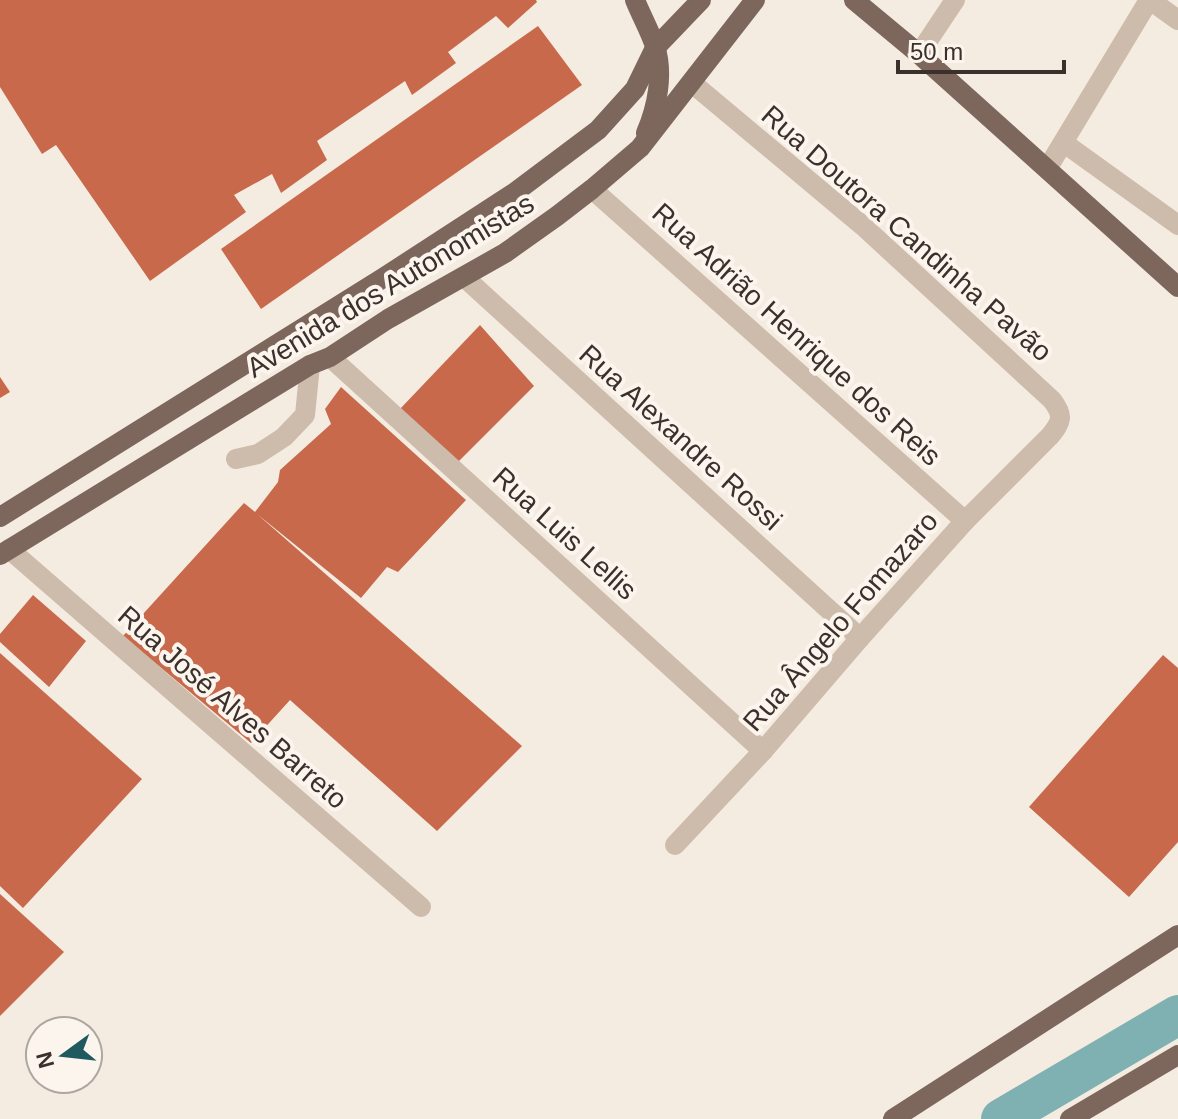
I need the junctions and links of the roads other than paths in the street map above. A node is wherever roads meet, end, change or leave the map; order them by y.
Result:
1 (635, 0) edge
2 (701, 0) edge
3 (755, 0) edge
4 (854, 0) edge
5 (955, 0) edge
6 (1150, 0) edge
7 (1178, 20) edge
8 (655, 48) junction
9 (919, 54) junction
10 (692, 83) junction
11 (1064, 143) junction
12 (640, 148) junction
13 (1047, 169) junction
14 (592, 189) junction
15 (1178, 225) edge
16 (464, 277) junction
17 (1178, 287) edge
18 (330, 357) junction
19 (310, 365) junction
20 (1050, 436) joint
21 (236, 459) dead end
22 (0, 517) edge
23 (965, 521) junction
24 (5, 552) edge
25 (860, 638) junction
26 (763, 751) junction
27 (675, 845) dead end
28 (421, 907) dead end
29 (1178, 935) edge
30 (1178, 1055) edge
31 (893, 1119) edge
32 (1070, 1119) edge

1 - 8 main road
2 - 8 main road, Avenida dos Autonomistas
3 - 10 main road, Avenida dos Autonomistas
4 - 9 main road
5 - 9 street
6 - 7 street
6 - 11 street
8 - 12 main road
8 - 22 main road, Avenida dos Autonomistas
9 - 13 main road
10 - 12 main road, Avenida dos Autonomistas
10 - 20 street, Rua Doutora Candinha Pavão
11 - 13 street
11 - 15 street
12 - 14 main road, Avenida dos Autonomistas
13 - 17 main road
14 - 16 main road, Avenida dos Autonomistas
14 - 23 street, Rua Adrião Henrique dos Reis
16 - 18 main road, Avenida dos Autonomistas
16 - 25 street, Rua Alexandre Rossi
18 - 19 main road, Avenida dos Autonomistas
18 - 26 street, Rua Luis Lellis
19 - 21 street
19 - 24 main road, Avenida dos Autonomistas
20 - 23 street, Rua Ângelo Fomazaro
23 - 25 street, Rua Ângelo Fomazaro
24 - 28 street, Rua José Alves Barreto
25 - 26 street, Rua Ângelo Fomazaro
26 - 27 street, Rua Ângelo Fomazaro
29 - 31 main road
30 - 32 main road

